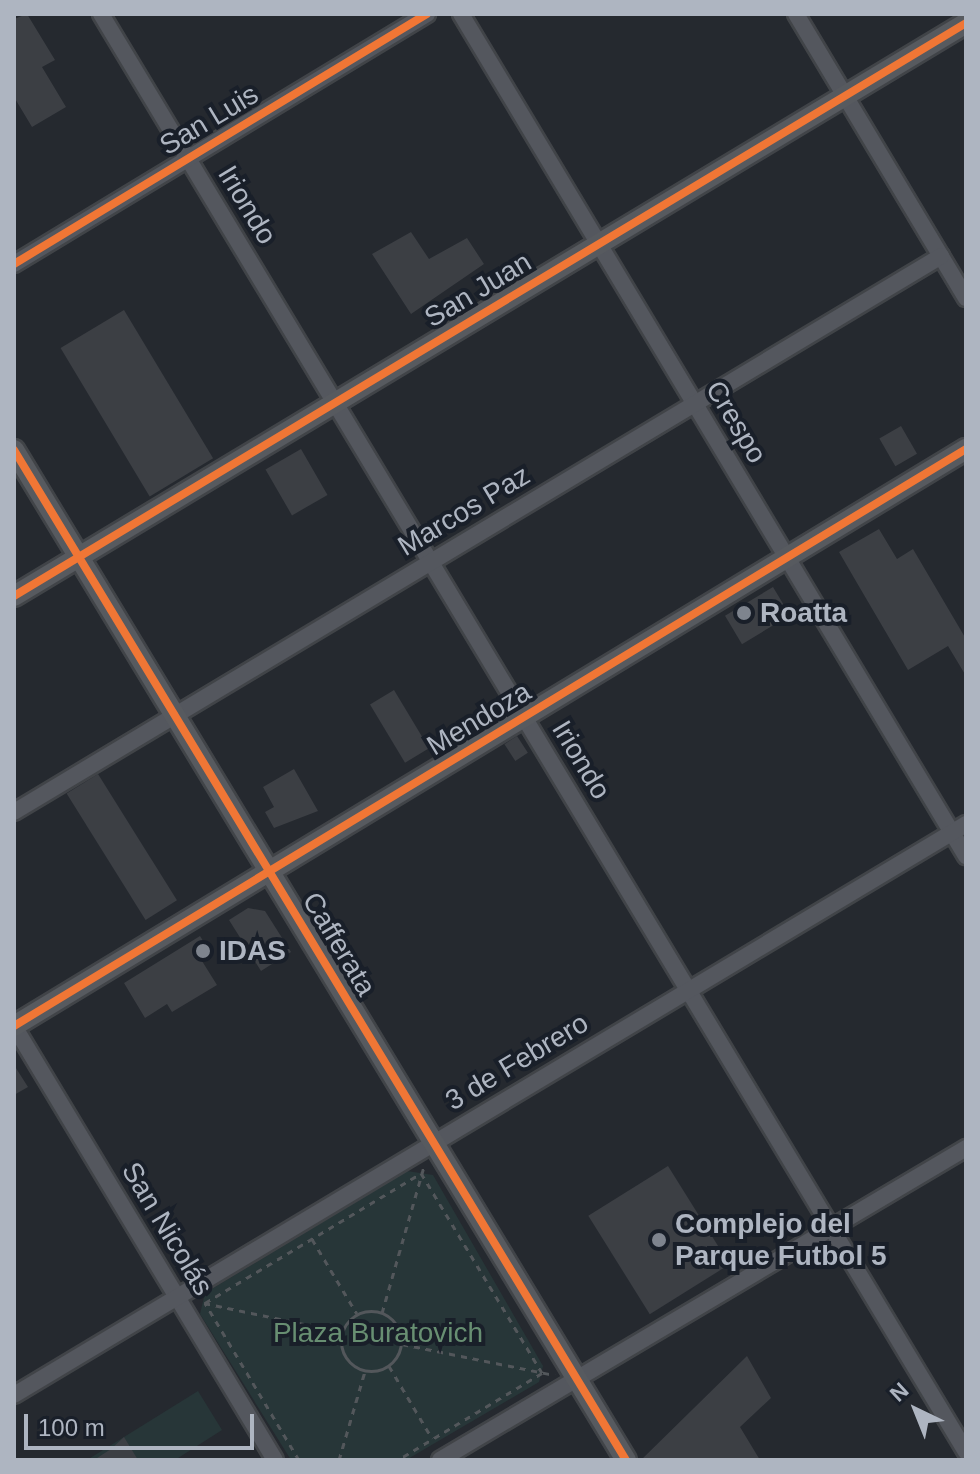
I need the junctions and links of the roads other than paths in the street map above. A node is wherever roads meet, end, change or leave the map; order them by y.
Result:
1 (101, 14) edge
2 (427, 14) edge
3 (461, 14) edge
4 (796, 14) edge
5 (966, 23) edge
6 (845, 96) junction
7 (189, 158) junction
8 (598, 243) junction
9 (941, 256) junction
10 (14, 264) edge
11 (966, 298) edge
12 (335, 402) junction
13 (694, 403) junction
14 (966, 449) edge
15 (14, 450) edge
16 (79, 557) junction
17 (787, 557) junction
18 (431, 561) junction
19 (14, 596) edge
20 (175, 715) junction
21 (524, 717) junction
22 (14, 812) edge
23 (959, 828) edge
24 (966, 856) edge
25 (269, 871) junction
26 (689, 990) junction
27 (14, 1026) edge
28 (433, 1142) junction
29 (966, 1148) edge
30 (831, 1228) junction
31 (177, 1298) junction
32 (576, 1378) junction
33 (14, 1395) edge
34 (966, 1452) edge
35 (275, 1460) edge
36 (440, 1460) edge
37 (626, 1460) edge

1 - 7 street, Iriondo
2 - 7 street, San Luis
3 - 8 street, Crespo
4 - 6 street
5 - 6 main road, San Juan
6 - 8 main road, San Juan
6 - 9 street
7 - 10 street, San Luis
7 - 12 street, Iriondo
8 - 12 main road, San Juan
8 - 13 street, Crespo
9 - 11 street
9 - 13 street, Marcos Paz
12 - 16 main road, San Juan
12 - 18 street, Iriondo
13 - 17 street, Crespo
13 - 18 street, Marcos Paz
14 - 17 main road, Mendoza
15 - 16 main road, Cafferata
16 - 19 main road, San Juan
16 - 20 main road, Cafferata
17 - 21 main road, Mendoza
17 - 23 street, Crespo
18 - 20 street, Marcos Paz
18 - 21 street, Iriondo
20 - 22 street, Marcos Paz
20 - 25 main road, Cafferata
21 - 25 main road, Mendoza
21 - 26 street, Iriondo
23 - 24 street, Crespo
23 - 26 street, 3 de Febrero
25 - 27 main road, Mendoza
25 - 28 main road, Cafferata
26 - 28 street, 3 de Febrero
26 - 30 street, Iriondo
27 - 31 street, San Nicolás
28 - 31 street, 3 de Febrero
28 - 32 main road, Cafferata
29 - 30 street
30 - 32 street
30 - 34 street, Iriondo
31 - 33 street, 3 de Febrero
31 - 35 street, San Nicolás
32 - 36 street
32 - 37 main road, Cafferata

